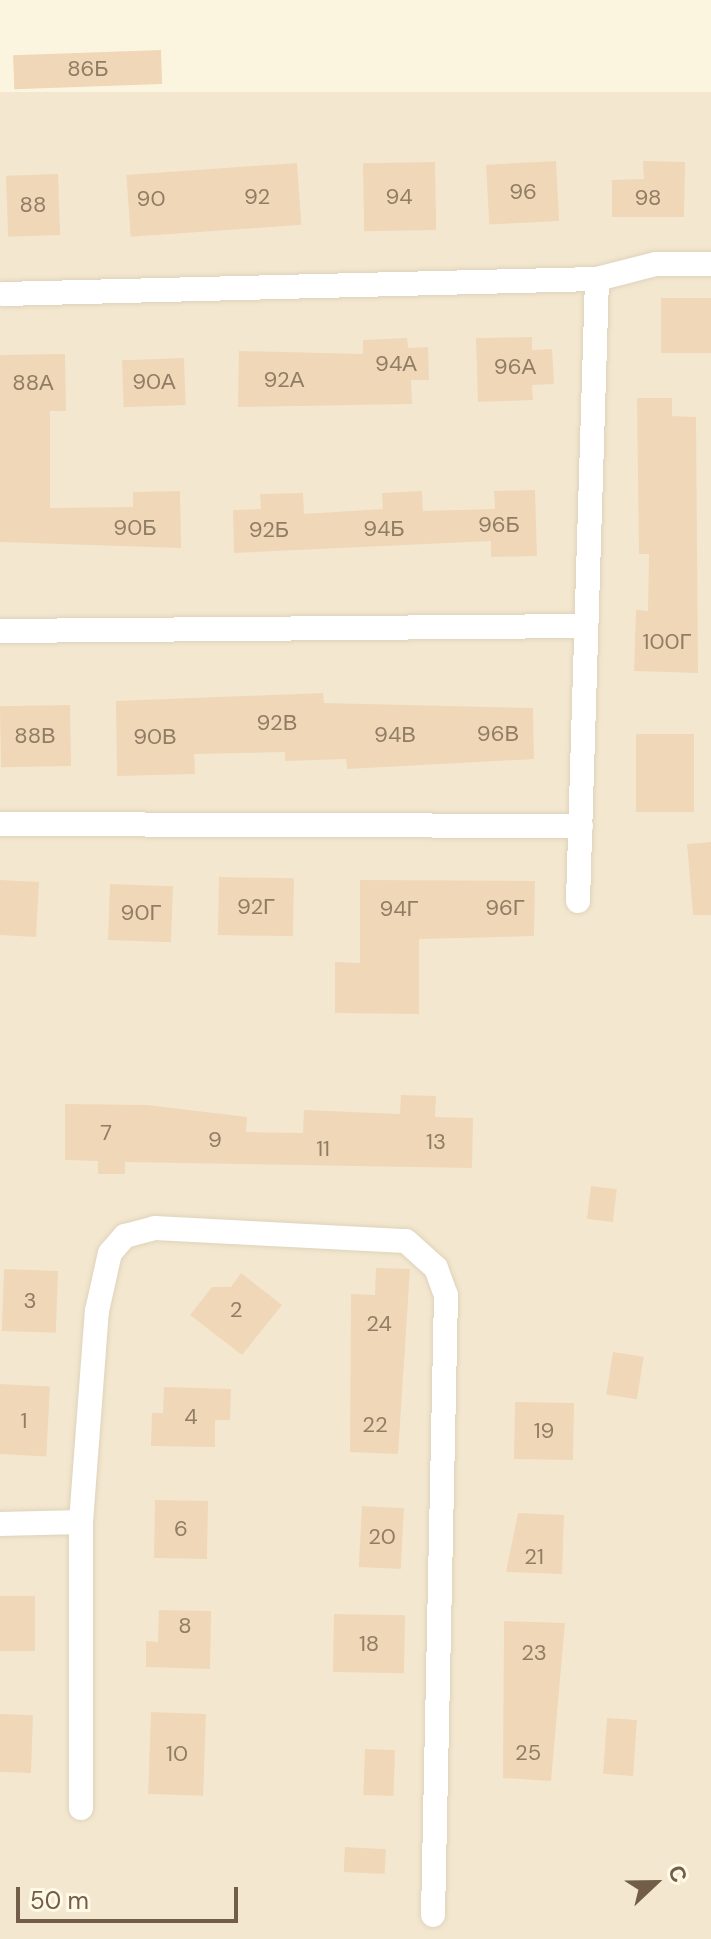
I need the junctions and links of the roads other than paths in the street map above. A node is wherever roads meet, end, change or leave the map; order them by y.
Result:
1 (711, 264) edge
2 (597, 279) junction
3 (3, 294) dead end
4 (586, 626) junction
5 (0, 631) edge
6 (0, 824) edge
7 (581, 826) junction
8 (578, 901) dead end
9 (81, 1522) junction
10 (0, 1524) edge
11 (81, 1808) dead end
12 (433, 1915) dead end

1 - 2 street
2 - 3 street
2 - 4 street
4 - 5 street
4 - 7 street
6 - 7 street
7 - 8 street
9 - 10 street
9 - 11 street
9 - 12 street

